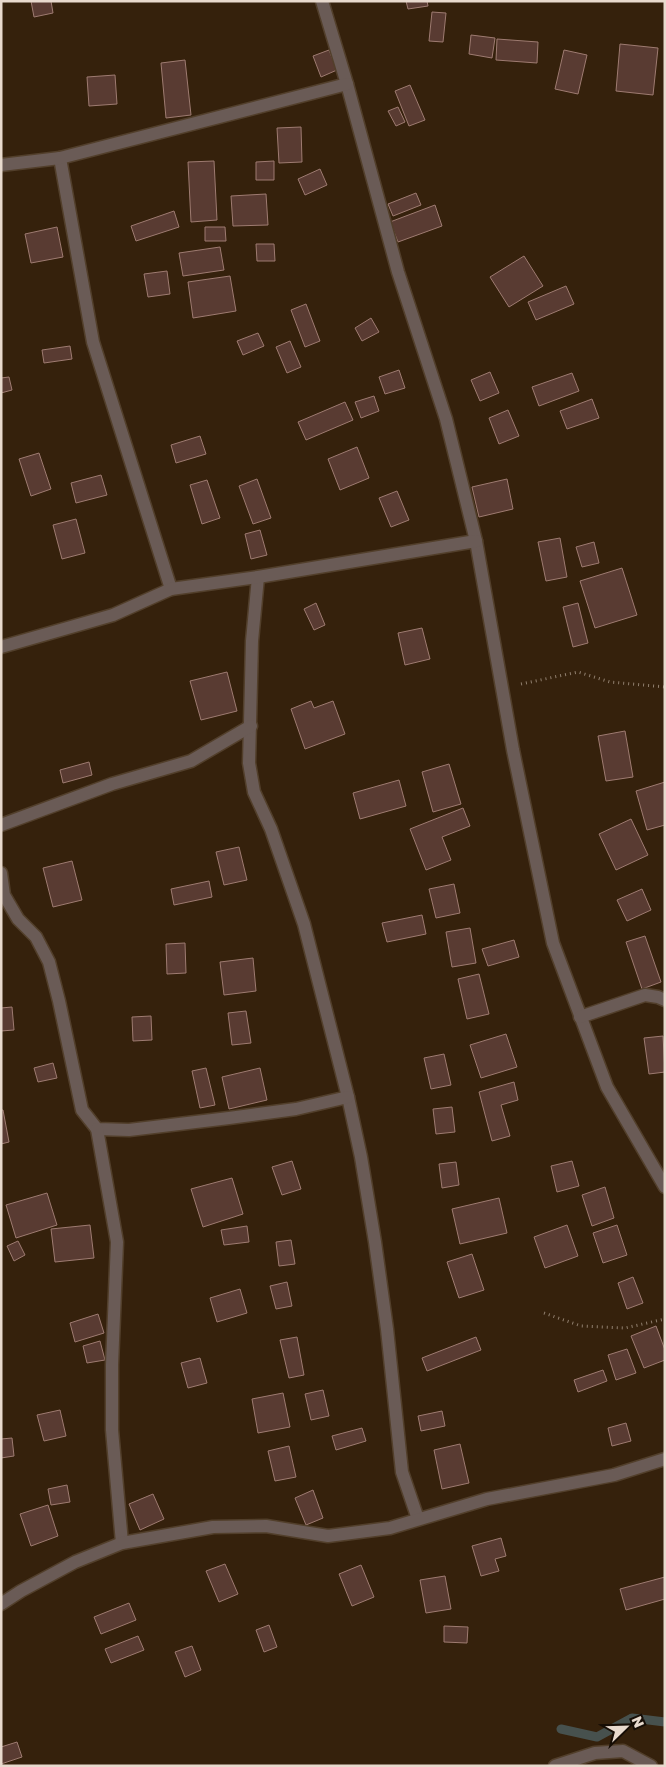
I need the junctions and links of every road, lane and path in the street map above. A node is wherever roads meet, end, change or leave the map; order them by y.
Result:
1 (322, 1) edge
2 (348, 84) junction
3 (60, 158) junction
4 (1, 165) edge
5 (476, 541) junction
6 (258, 577) junction
7 (171, 589) junction
8 (1, 647) edge
9 (665, 687) edge
10 (501, 689) junction
11 (251, 726) junction
12 (1, 824) edge
13 (1, 873) edge
14 (665, 1000) edge
15 (580, 1017) junction
16 (348, 1097) junction
17 (97, 1129) junction
18 (665, 1187) edge
19 (544, 1313) dead end
20 (665, 1318) edge
21 (665, 1459) edge
22 (418, 1519) junction
23 (122, 1542) junction
24 (1, 1604) edge
25 (555, 1766) edge
26 (650, 1766) edge

1 - 2 street
2 - 3 street
2 - 5 street
3 - 4 street
3 - 7 street
5 - 6 street
5 - 10 street
6 - 7 street
6 - 11 street
7 - 8 street
9 - 10 path
10 - 15 street
11 - 12 street
11 - 16 street
13 - 17 street
14 - 15 street
15 - 18 street
16 - 17 street
16 - 22 street
17 - 23 street
19 - 20 path
21 - 22 street
22 - 23 street
23 - 24 street
25 - 26 street

